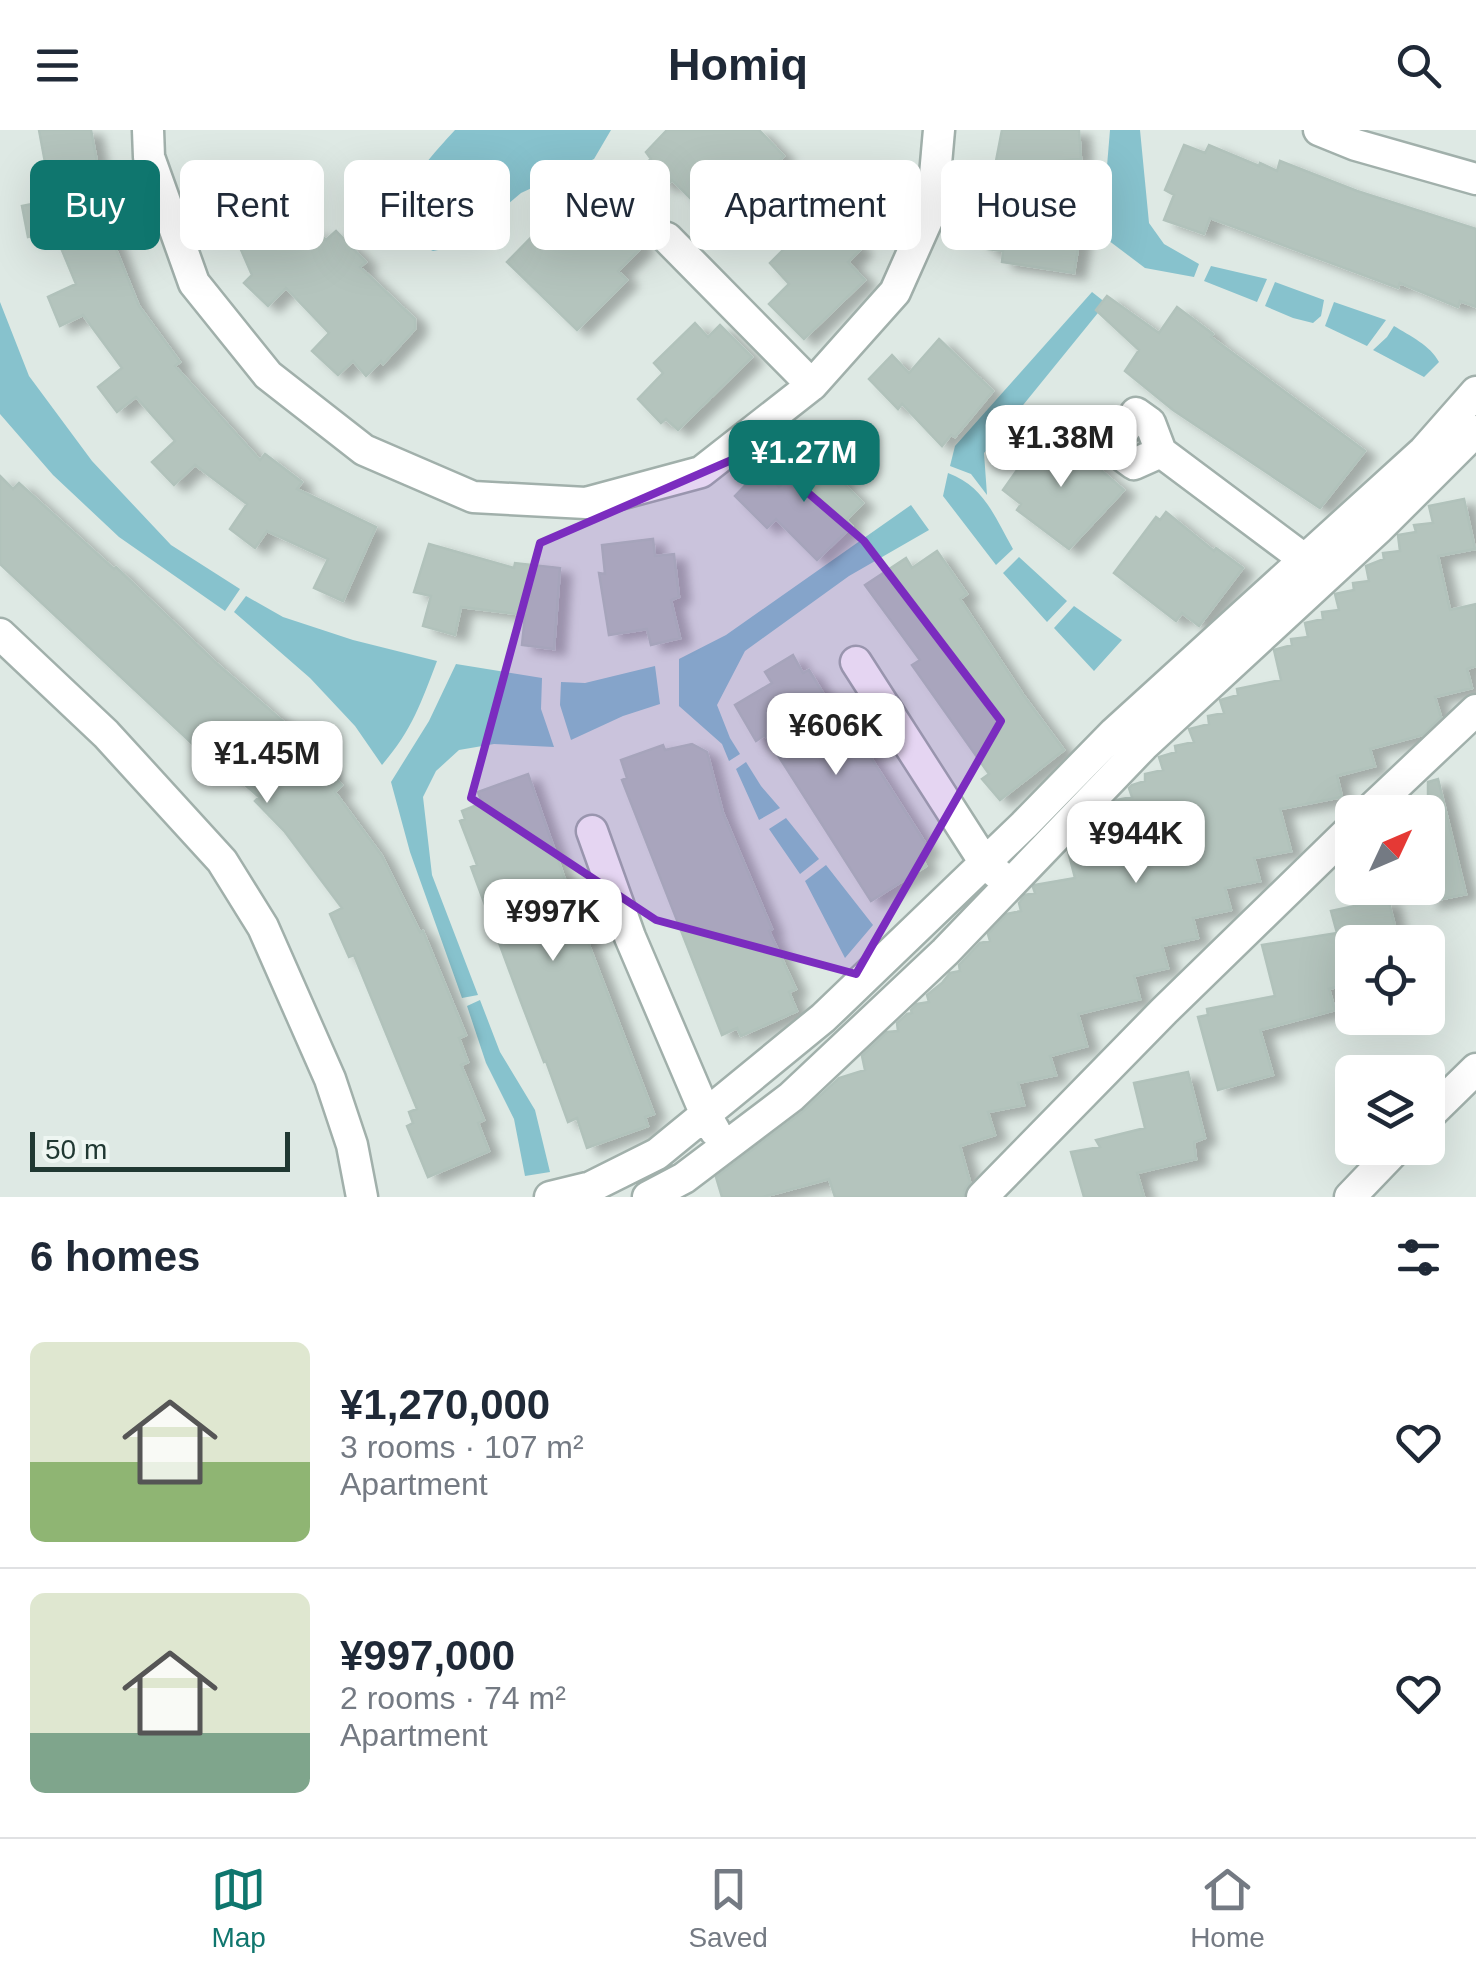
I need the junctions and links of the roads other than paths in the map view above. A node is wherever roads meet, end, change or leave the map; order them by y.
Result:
1 (148, 130) edge
2 (939, 130) edge
3 (1319, 130) edge
4 (1476, 178) edge
5 (670, 241) edge
6 (812, 384) junction
7 (1476, 392) edge
8 (1476, 431) edge
9 (1161, 452) dead end
10 (1312, 569) junction
11 (0, 634) edge
12 (856, 662) dead end
13 (1476, 710) edge
14 (1386, 795) edge
15 (592, 831) dead end
16 (1335, 845) edge
17 (985, 863) junction
18 (1008, 884) junction
19 (1476, 1069) edge
20 (1445, 1099) edge
21 (706, 1116) junction
22 (724, 1146) junction
23 (1381, 1165) edge
24 (362, 1197) edge
25 (550, 1197) edge
26 (648, 1197) edge
27 (982, 1197) edge
28 (1350, 1197) edge

1 - 6 street
2 - 6 street
3 - 4 street
5 - 6 street
7 - 10 street
8 - 10 street
9 - 10 street
10 - 17 street
10 - 18 street
11 - 24 street
12 - 17 street
13 - 14 street
15 - 21 street
16 - 27 street
17 - 18 street
17 - 21 street
18 - 22 street
19 - 20 street
21 - 22 street
21 - 25 street
22 - 26 street
23 - 28 street

